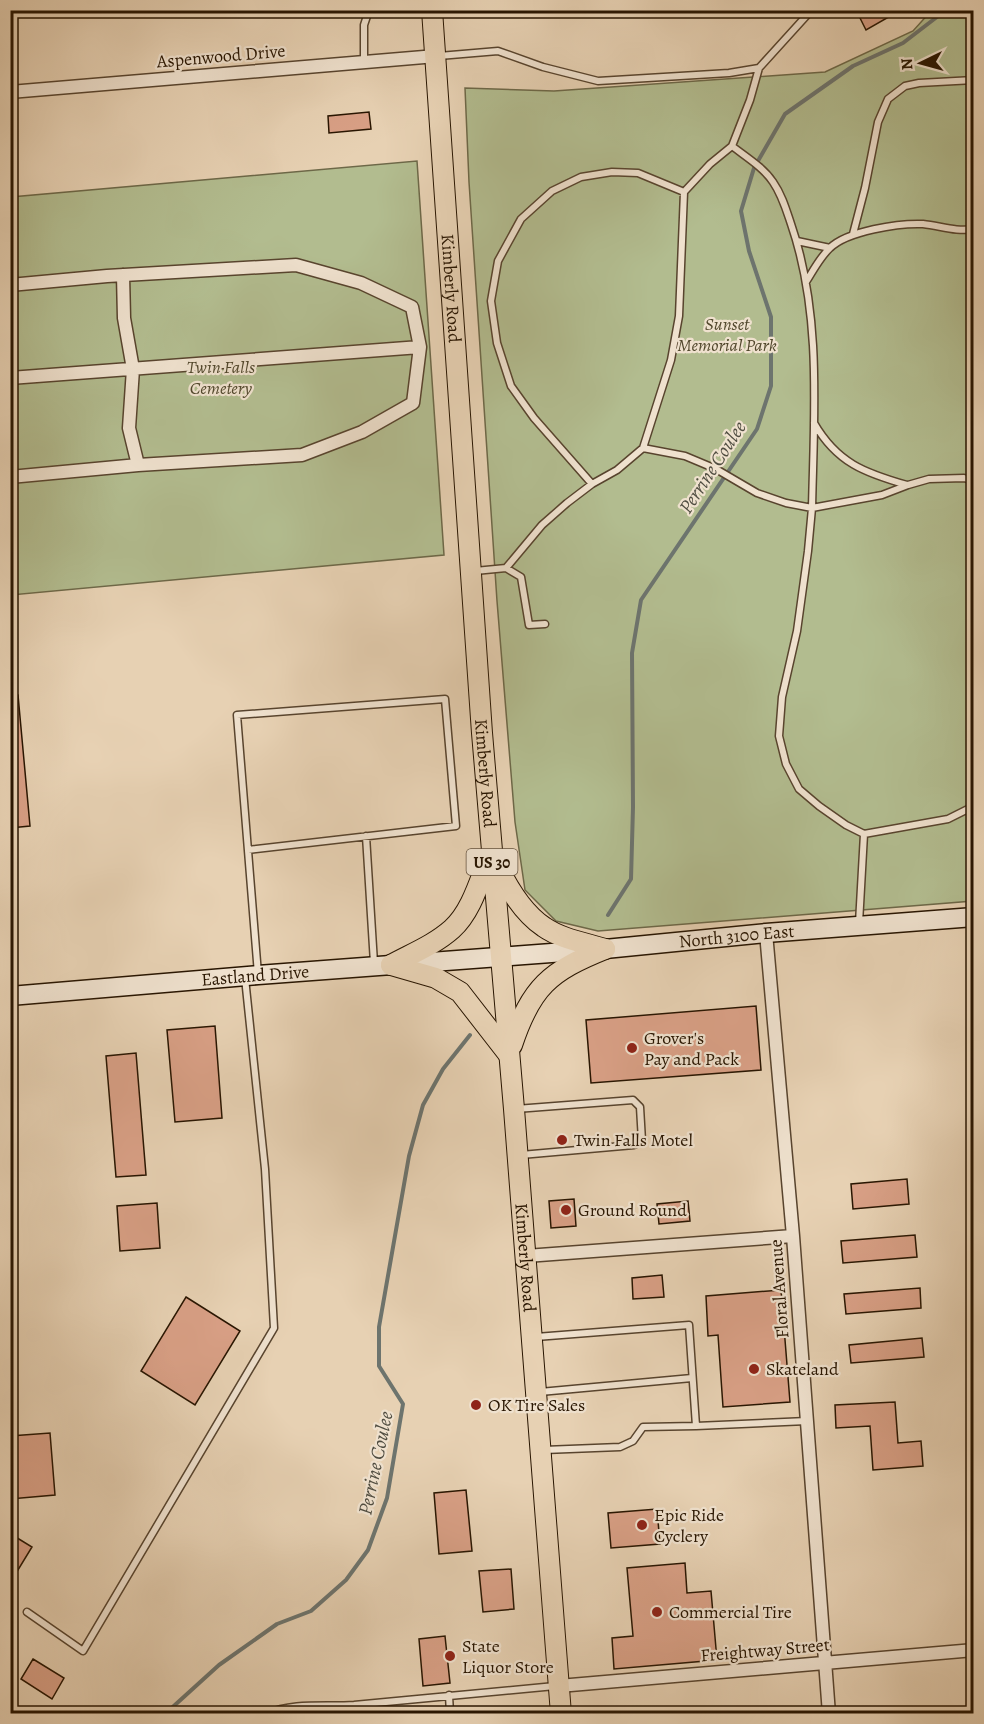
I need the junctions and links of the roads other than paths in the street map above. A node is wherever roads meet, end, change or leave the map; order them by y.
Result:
1 (369, 10) edge
2 (432, 10) edge
3 (813, 10) edge
4 (436, 56) junction
5 (364, 61) junction
6 (759, 68) junction
7 (974, 80) edge
8 (10, 92) edge
9 (732, 146) junction
10 (684, 192) junction
11 (974, 229) edge
12 (853, 234) junction
13 (796, 241) junction
14 (830, 248) junction
15 (123, 275) junction
16 (806, 282) junction
17 (10, 285) edge
18 (420, 347) junction
19 (133, 369) junction
20 (10, 378) edge
21 (814, 423) junction
22 (643, 448) junction
23 (138, 465) junction
24 (10, 477) edge
25 (974, 481) edge
26 (592, 484) junction
27 (908, 485) junction
28 (812, 508) junction
29 (506, 568) junction
30 (471, 572) junction
31 (545, 624) dead end
32 (974, 806) edge
33 (864, 834) junction
34 (366, 836) junction
35 (248, 850) junction
36 (491, 853) junction
37 (974, 917) edge
38 (859, 927) junction
39 (766, 933) junction
40 (606, 949) junction
41 (501, 956) junction
42 (382, 966) junction
43 (251, 975) junction
44 (10, 996) edge
45 (509, 1055) junction
46 (514, 1109) junction
47 (517, 1156) junction
48 (793, 1236) junction
49 (526, 1256) junction
50 (532, 1338) junction
51 (692, 1378) junction
52 (536, 1393) junction
53 (807, 1420) junction
54 (696, 1426) junction
55 (541, 1450) junction
56 (27, 1612) dead end
57 (974, 1650) edge
58 (825, 1663) junction
59 (559, 1686) junction
60 (449, 1695) junction
61 (267, 1713) edge
62 (450, 1713) edge
63 (561, 1713) edge
64 (829, 1713) edge

1 - 5 lane
2 - 4 main road, Kimberly Road / US 30
3 - 6 lane
4 - 5 street, Aspenwood Drive
4 - 6 lane
4 - 30 main road, Kimberly Road / US 30
5 - 8 street, Aspenwood Drive
6 - 9 lane
7 - 12 lane
9 - 10 lane
9 - 13 lane
10 - 22 lane
10 - 26 lane
11 - 12 lane
12 - 14 lane
13 - 14 lane
13 - 16 lane
14 - 16 lane
15 - 17 street
15 - 18 street
15 - 19 street
16 - 21 lane
18 - 19 street
18 - 23 street
19 - 20 street
19 - 23 street
21 - 27 lane
21 - 28 lane
22 - 26 lane
22 - 28 lane
23 - 24 street
25 - 27 lane
26 - 29 lane
27 - 28 lane
28 - 33 lane
29 - 30 lane
29 - 31 lane
30 - 36 main road, Kimberly Road / US 30
32 - 33 lane
33 - 38 lane
34 - 35 lane
34 - 35 lane
34 - 42 lane
35 - 43 lane
36 - 40 main road
36 - 41 main road, Kimberly Road / US 30
36 - 42 main road
37 - 38 main road, North 3100 East
38 - 39 main road, North 3100 East
39 - 40 main road, North 3100 East
39 - 48 street, Floral Avenue
40 - 41 main road, North 3100 East
40 - 45 main road
41 - 42 main road, Eastland Drive
41 - 45 main road, Kimberly Road / US 30
42 - 43 main road, Eastland Drive
42 - 45 main road
43 - 44 main road, Eastland Drive
43 - 56 lane
45 - 46 main road, Kimberly Road / US 30
46 - 47 main road, Kimberly Road / US 30
46 - 47 lane
47 - 49 main road, Kimberly Road / US 30
48 - 49 street
48 - 53 street, Floral Avenue
49 - 50 main road, Kimberly Road / US 30
50 - 51 lane
50 - 52 main road, Kimberly Road / US 30
51 - 52 lane
51 - 54 lane
52 - 55 main road, Kimberly Road / US 30
53 - 54 lane
53 - 58 street, Floral Avenue
54 - 55 lane
55 - 59 main road, Kimberly Road / US 30
57 - 58 street, Freightway Street
58 - 59 street, Freightway Street
58 - 64 street, Floral Avenue
59 - 60 lane
59 - 63 main road, Kimberly Road / US 30
60 - 61 lane
60 - 62 lane

